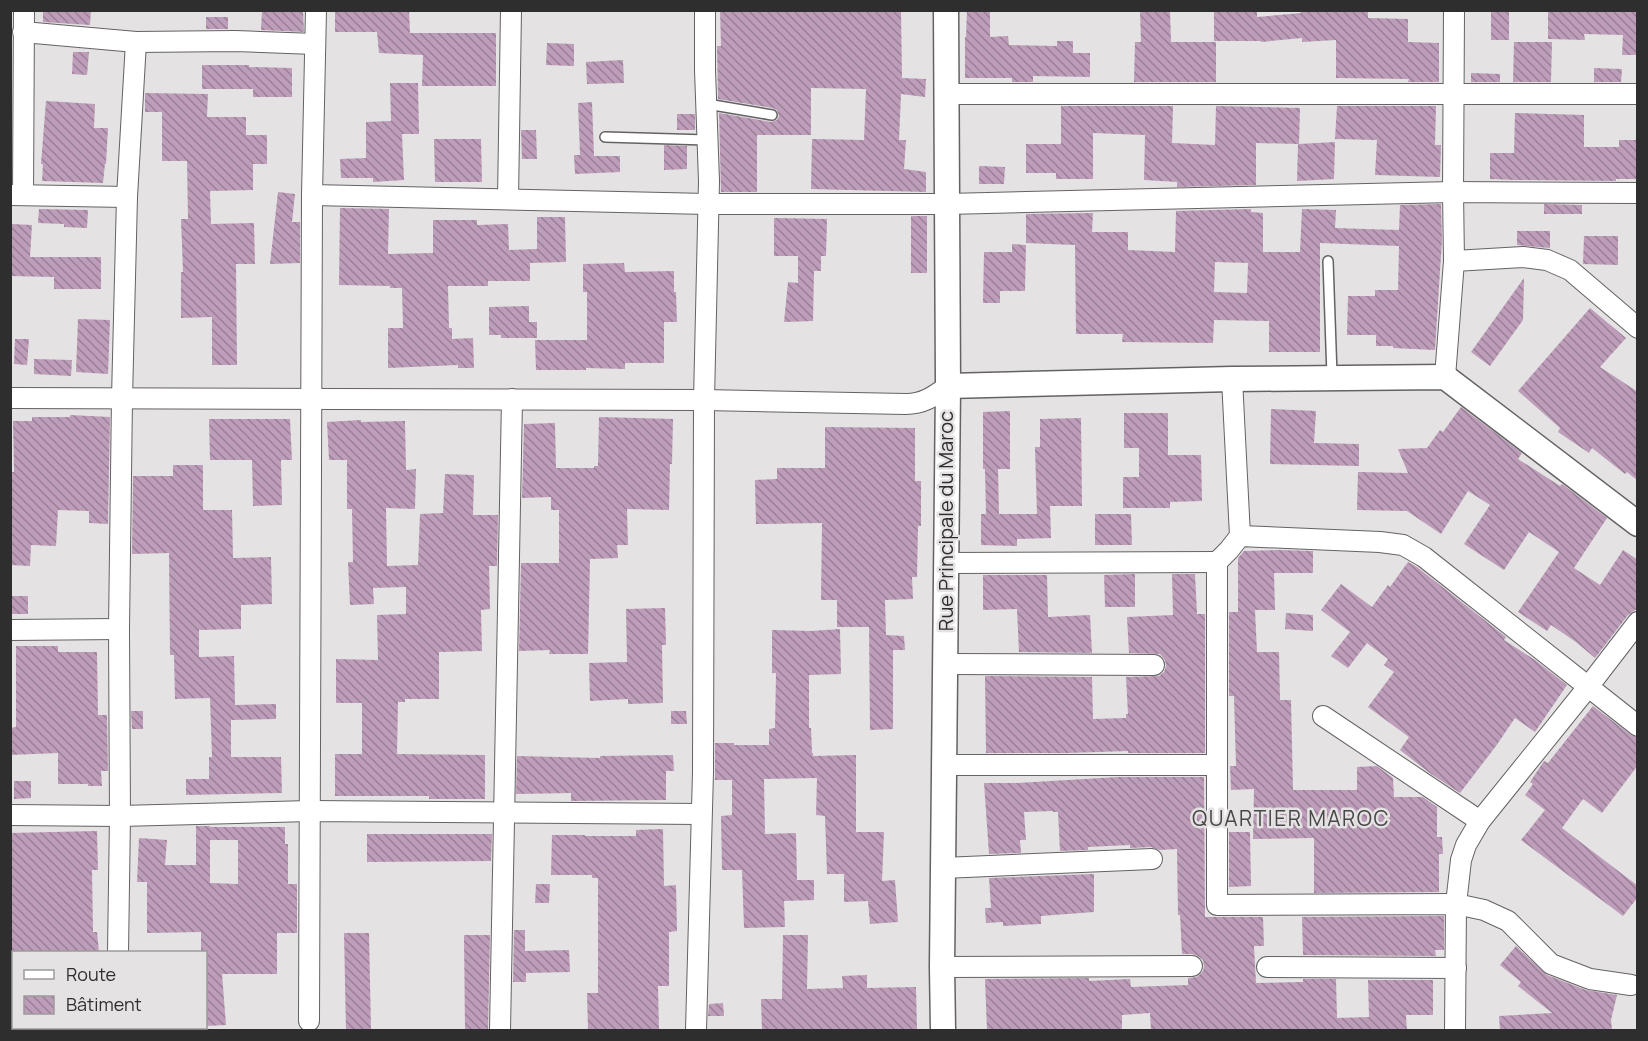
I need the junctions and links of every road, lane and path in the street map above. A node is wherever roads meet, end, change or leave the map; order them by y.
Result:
1 (24, 10) edge
2 (316, 10) edge
3 (511, 10) edge
4 (705, 10) edge
5 (946, 10) edge
6 (1454, 10) edge
7 (23, 32) junction
8 (136, 42) junction
9 (315, 45) junction
10 (946, 94) junction
11 (1454, 94) junction
12 (1638, 94) edge
13 (707, 104) junction
14 (772, 115) dead end
15 (605, 137) dead end
16 (707, 140) junction
17 (1453, 192) junction
18 (1638, 193) edge
19 (17, 195) edge
20 (312, 195) junction
21 (127, 197) junction
22 (508, 199) junction
23 (708, 204) junction
24 (947, 204) junction
25 (1328, 261) dead end
26 (1454, 261) junction
27 (1638, 328) edge
28 (1445, 377) junction
29 (1332, 378) junction
30 (1232, 379) junction
31 (948, 386) junction
32 (10, 398) edge
33 (122, 398) junction
34 (312, 399) junction
35 (512, 399) junction
36 (704, 400) junction
37 (1638, 524) edge
38 (1240, 536) junction
39 (946, 562) junction
40 (1216, 562) junction
41 (1638, 622) edge
42 (119, 629) junction
43 (10, 630) edge
44 (945, 664) junction
45 (1154, 665) dead end
46 (1588, 687) junction
47 (1323, 716) dead end
48 (1638, 726) edge
49 (944, 765) junction
50 (1217, 765) junction
51 (310, 811) junction
52 (10, 814) edge
53 (505, 814) junction
54 (702, 814) junction
55 (120, 816) junction
56 (1480, 821) junction
57 (1152, 859) dead end
58 (943, 868) junction
59 (1456, 904) junction
60 (118, 951) edge
61 (1192, 966) dead end
62 (942, 967) junction
63 (1267, 967) dead end
64 (1456, 968) junction
65 (1631, 986) dead end
66 (309, 1021) dead end
67 (500, 1030) edge
68 (696, 1030) edge
69 (943, 1030) edge
70 (1455, 1030) edge

1 - 7 street
2 - 9 street
3 - 22 street
4 - 13 street
5 - 10 street, Rue Principale du Maroc
6 - 11 street
7 - 8 street
7 - 19 street
8 - 9 street
8 - 21 street
9 - 20 street
10 - 11 street
10 - 24 street, Rue Principale du Maroc
11 - 12 street
11 - 17 street
13 - 14 lane
13 - 16 street
15 - 16 lane
16 - 23 street
17 - 18 street
17 - 24 street
17 - 26 street
19 - 21 street
20 - 22 street
20 - 34 street
21 - 33 street
22 - 23 street
23 - 24 street
23 - 36 street
24 - 31 street, Rue Principale du Maroc
25 - 29 lane
26 - 27 street
26 - 28 street
28 - 29 street
28 - 37 street
29 - 30 street
30 - 31 street
30 - 38 street
31 - 36 street
31 - 39 street, Rue Principale du Maroc
32 - 33 street
33 - 34 street
33 - 42 street
34 - 35 street
34 - 51 street
35 - 36 street
35 - 53 street
36 - 54 street
38 - 40 street
38 - 46 street
39 - 40 street
39 - 44 street, Rue Principale du Maroc
40 - 50 street
41 - 46 street
42 - 43 street
42 - 55 street
44 - 45 street
44 - 49 street, Rue Principale du Maroc
46 - 48 street
46 - 56 street
47 - 56 street
49 - 50 street
49 - 58 street, Rue Principale du Maroc
50 - 59 street
51 - 53 street
51 - 55 street
51 - 66 street
52 - 55 street
53 - 54 street
53 - 67 street
54 - 68 street
55 - 60 street
56 - 59 street
57 - 58 street
58 - 62 street, Rue Principale du Maroc
59 - 64 street
59 - 65 street
61 - 62 street
62 - 69 street, Rue Principale du Maroc
63 - 64 street
64 - 70 street

